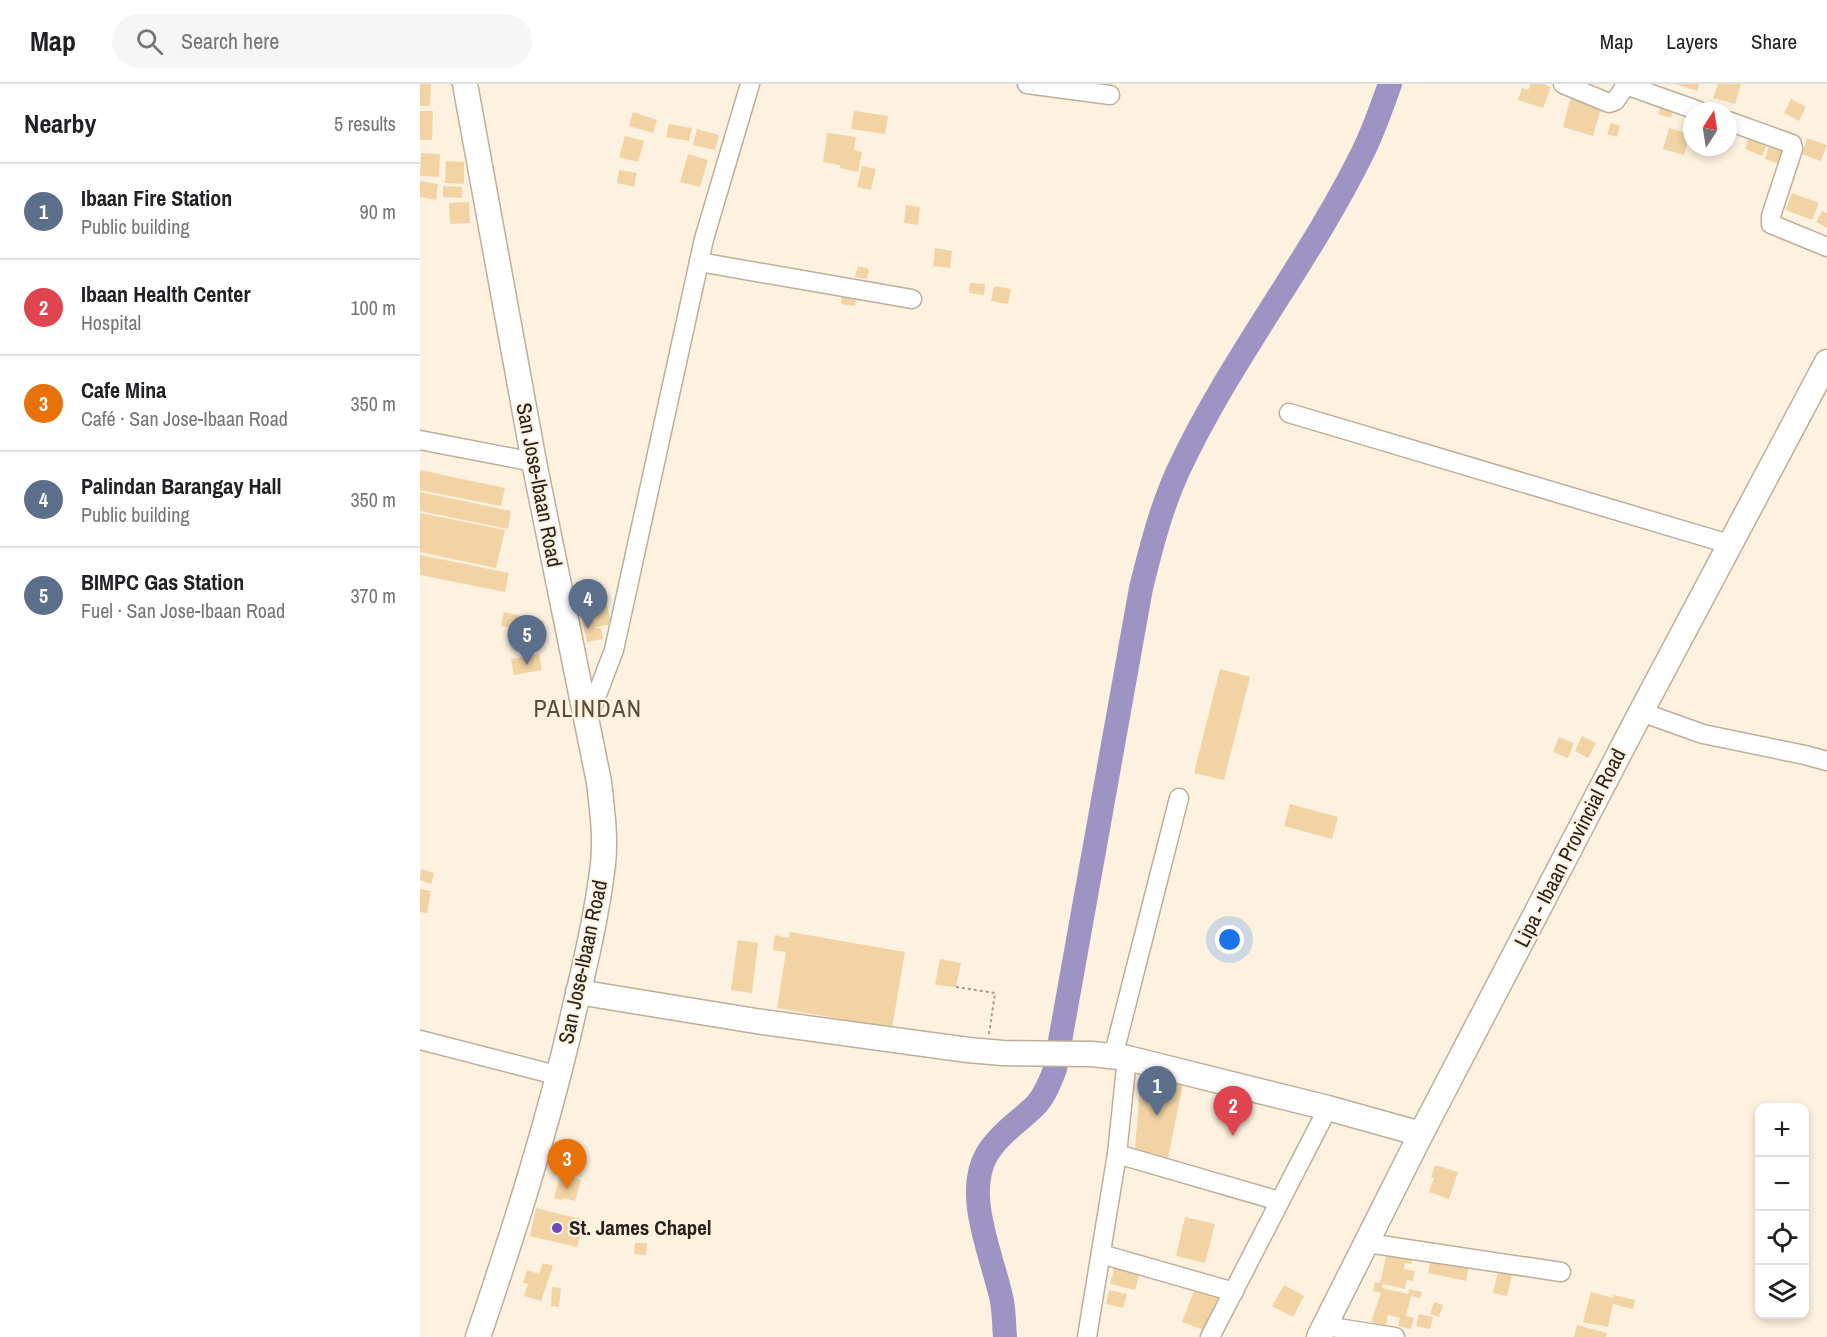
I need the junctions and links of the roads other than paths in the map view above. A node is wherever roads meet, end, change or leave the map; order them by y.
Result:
1 (465, 84) edge
2 (750, 84) edge
3 (1027, 84) edge
4 (1563, 84) edge
5 (1626, 85) edge
6 (1110, 96) dead end
7 (1683, 105) edge
8 (1737, 124) edge
9 (1827, 247) edge
10 (699, 262) junction
11 (912, 299) dead end
12 (1827, 362) edge
13 (1289, 413) dead end
14 (420, 440) edge
15 (534, 462) junction
16 (1729, 544) junction
17 (1641, 712) junction
18 (588, 721) junction
19 (1827, 761) edge
20 (1179, 798) dead end
21 (578, 992) junction
22 (420, 1040) edge
23 (1120, 1057) junction
24 (560, 1076) junction
25 (1328, 1107) junction
26 (1422, 1134) junction
27 (1117, 1154) junction
28 (1279, 1201) junction
29 (1367, 1242) junction
30 (1101, 1254) junction
31 (1561, 1272) dead end
32 (1234, 1292) junction
33 (1322, 1332) edge
34 (478, 1337) edge
35 (1087, 1337) edge
36 (1210, 1337) edge
37 (1395, 1337) edge

1 - 15 main road, San Jose-Ibaan Road
2 - 10 street
3 - 6 street
4 - 5 street
5 - 7 street
8 - 9 street
10 - 11 street
10 - 18 street
12 - 16 main road, Lipa - Ibaan Provincial Road
13 - 16 street
14 - 15 street
15 - 18 main road, San Jose-Ibaan Road
16 - 17 main road, Lipa - Ibaan Provincial Road
17 - 19 street
17 - 26 main road, Lipa - Ibaan Provincial Road
18 - 21 main road, San Jose-Ibaan Road
20 - 23 street
21 - 23 main road
21 - 24 main road, San Jose-Ibaan Road
22 - 24 street
23 - 25 main road
23 - 27 street
24 - 34 main road, San Jose-Ibaan Road
25 - 26 main road
25 - 28 street
26 - 29 main road, Lipa - Ibaan Provincial Road
27 - 28 street
27 - 30 street
28 - 32 street
29 - 31 street
29 - 33 main road, Lipa - Ibaan Provincial Road
30 - 32 street
30 - 35 street
32 - 36 street
33 - 37 street

